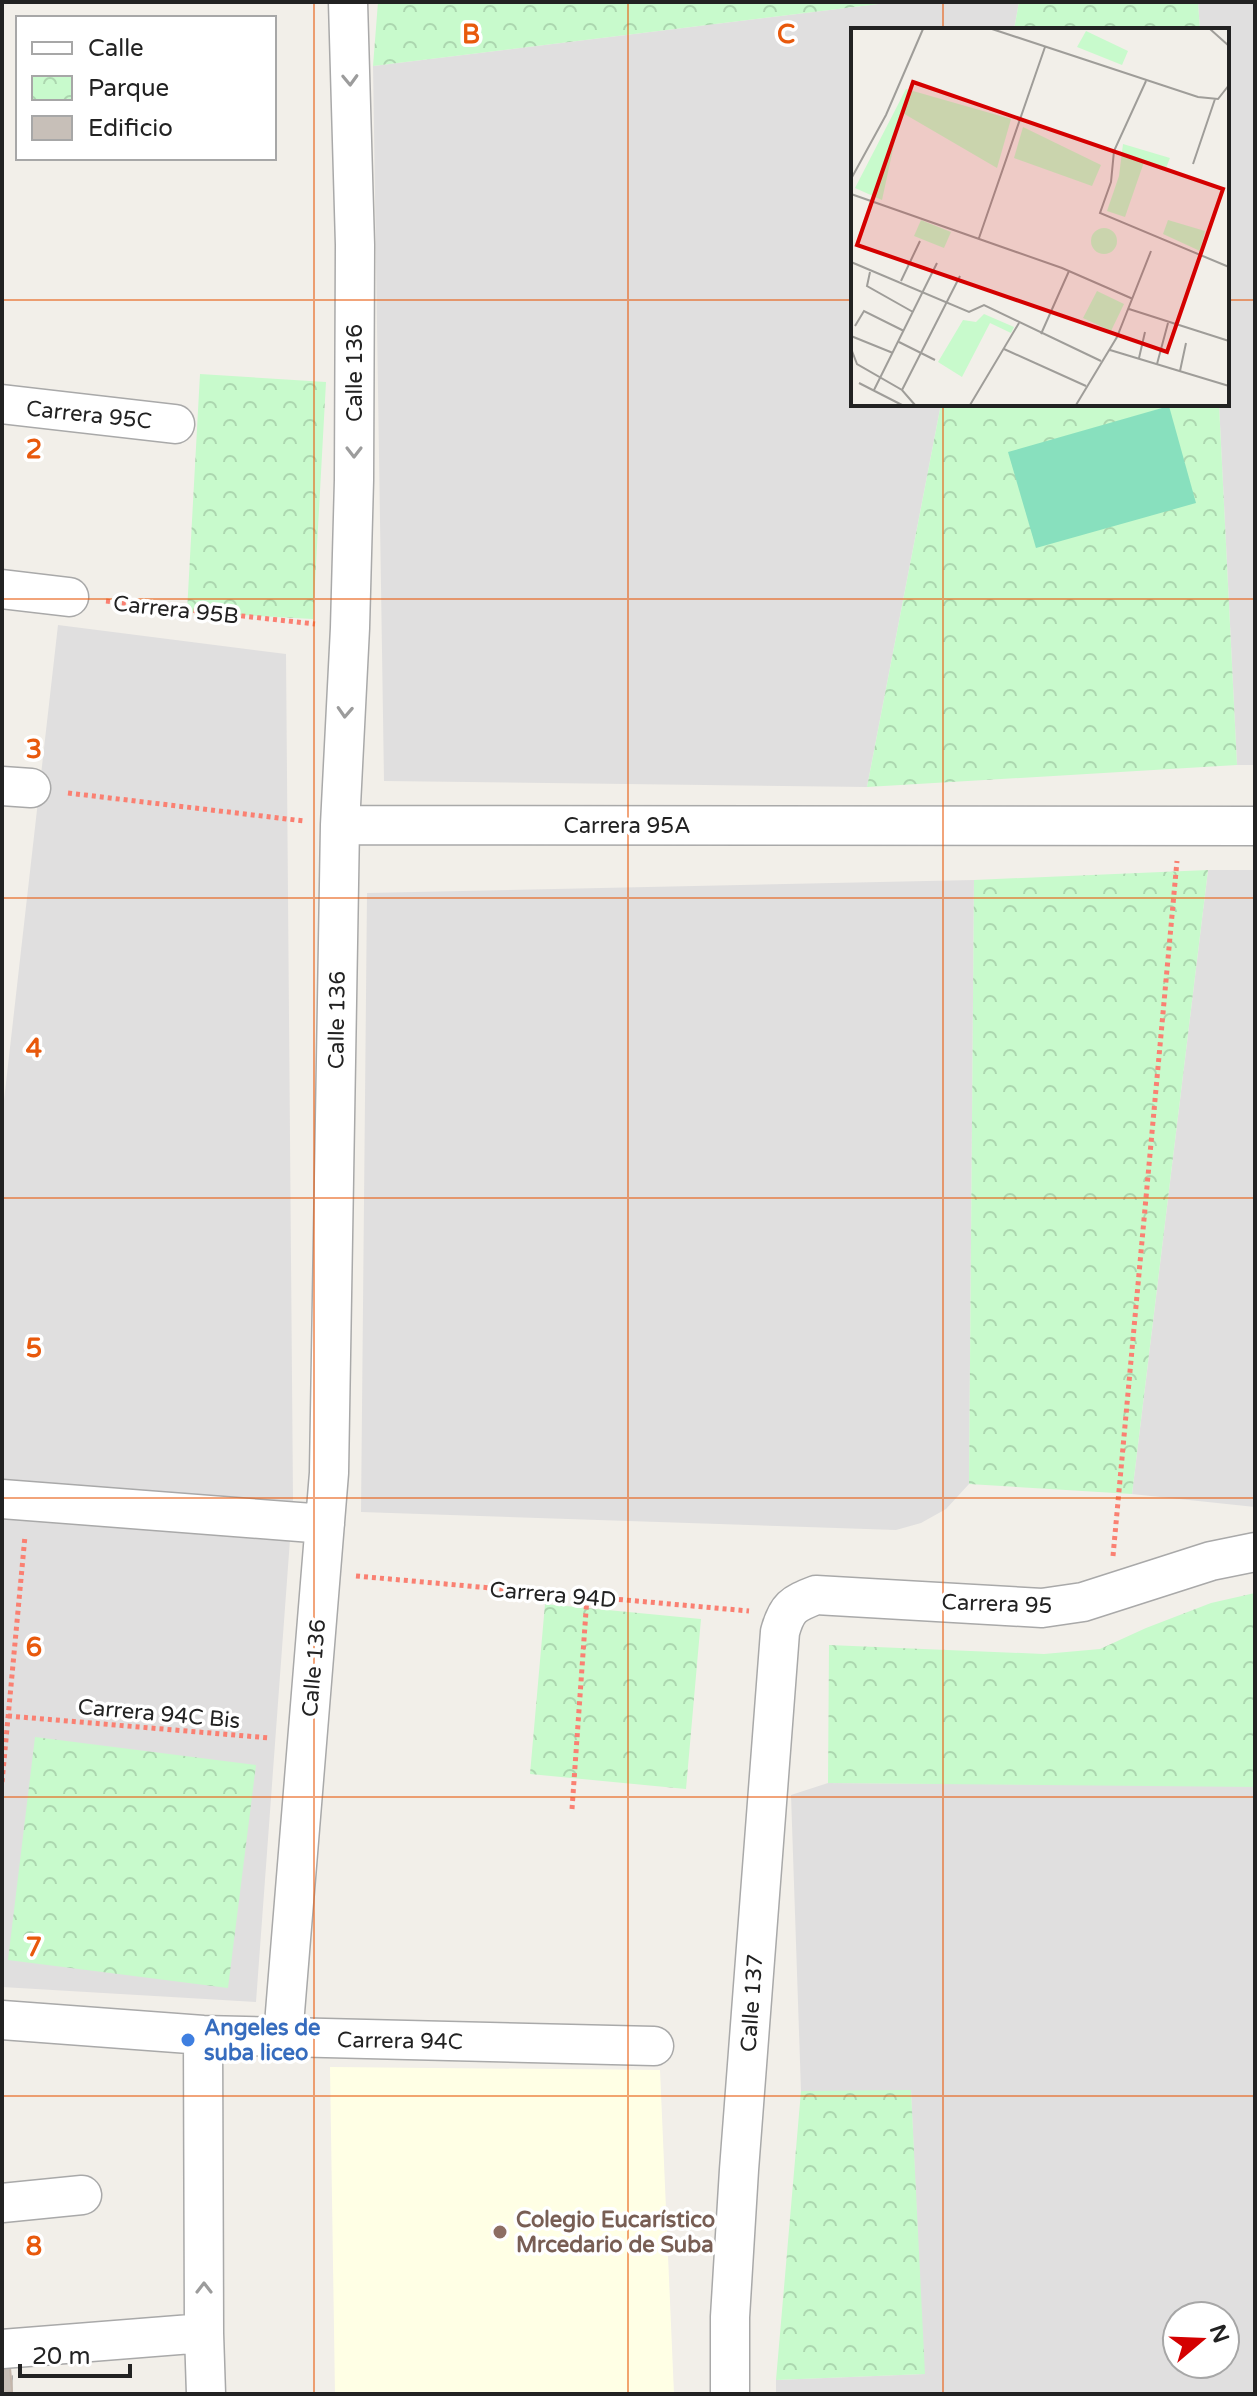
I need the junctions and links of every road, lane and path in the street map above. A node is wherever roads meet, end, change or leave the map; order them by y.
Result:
1 (348, 2) edge
2 (2, 404) edge
3 (175, 424) dead end
4 (2, 589) edge
5 (69, 597) joint
6 (350, 628) junction
7 (16, 787) edge
8 (340, 825) junction
9 (1181, 826) junction
10 (1255, 826) edge
11 (15, 1500) edge
12 (325, 1524) junction
13 (1255, 1552) edge
14 (321, 1573) junction
15 (1110, 1593) junction
16 (587, 1597) junction
17 (785, 1614) junction
18 (8, 1716) junction
19 (307, 1742) junction
20 (2, 1782) edge
21 (572, 1809) dead end
22 (2, 2020) edge
23 (203, 2035) junction
24 (283, 2037) junction
25 (654, 2046) dead end
26 (82, 2195) dead end
27 (2, 2203) edge
28 (204, 2333) junction
29 (2, 2349) edge
30 (206, 2394) edge
31 (730, 2394) edge

1 -> 6 street, Calle 136
2 - 3 street, Carrera 95C
4 - 5 street
5 - 6 path, Carrera 95B
6 -> 8 street, Calle 136
7 - 8 path
8 - 9 street, Carrera 95A
8 - 12 street, Calle 136
9 - 10 street, Carrera 95A
9 - 15 path
11 - 12 street
11 - 18 path
12 - 14 street, Calle 136
13 - 15 street, Carrera 95
14 - 16 path, Carrera 94D
14 - 19 street, Calle 136
15 - 17 street, Carrera 95
16 - 17 path, Carrera 94D
16 - 21 path
17 - 31 street, Calle 137
18 - 19 path, Carrera 94C Bis
18 - 20 path
19 - 24 street, Calle 136
22 - 23 street, Carrera 94C
23 - 24 street, Carrera 94C
28 -> 23 street
24 - 25 street, Carrera 94C
26 - 27 street
28 - 29 street
28 - 30 street

